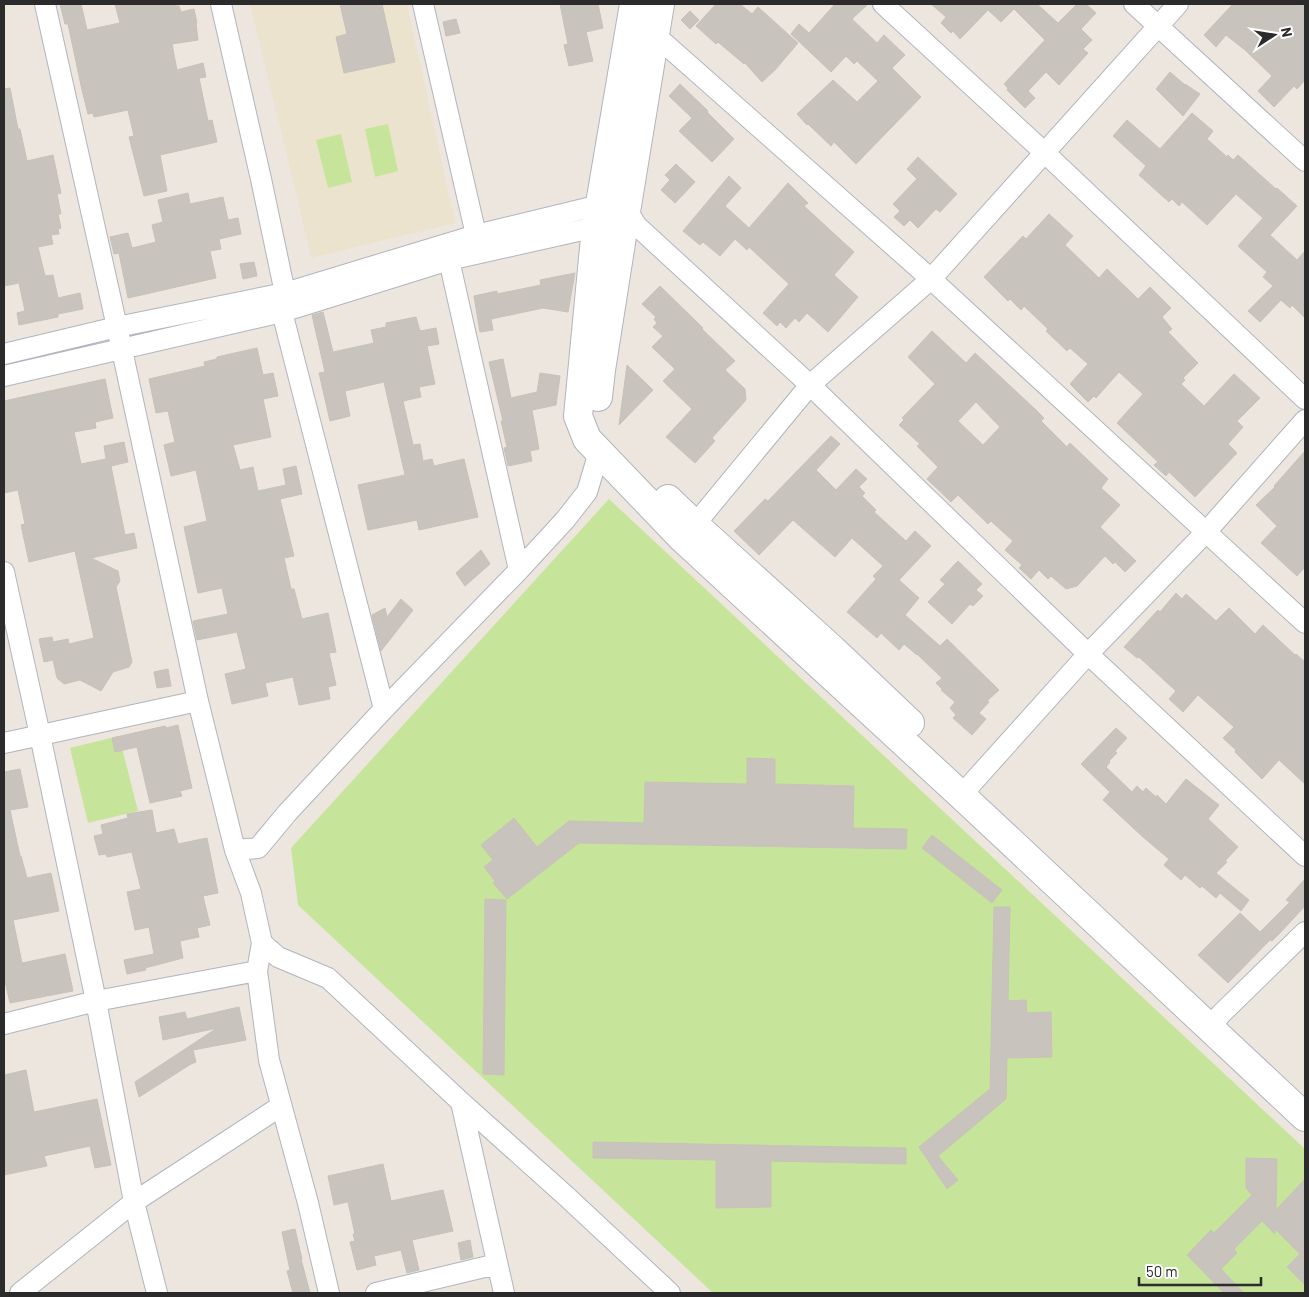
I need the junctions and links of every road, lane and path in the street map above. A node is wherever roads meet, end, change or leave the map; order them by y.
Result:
1 (45, 4) edge
2 (221, 4) edge
3 (423, 4) edge
4 (634, 4) edge
5 (660, 4) edge
6 (883, 4) edge
7 (1134, 4) edge
8 (1178, 4) edge
9 (1158, 25) junction
10 (655, 35) junction
11 (1045, 153) junction
12 (1305, 161) edge
13 (598, 216) junction
14 (628, 222) junction
15 (476, 235) junction
16 (449, 260) junction
17 (931, 279) junction
18 (283, 303) junction
19 (117, 328) junction
20 (121, 348) junction
21 (4, 354) edge
22 (4, 376) edge
23 (810, 385) junction
24 (1305, 399) edge
25 (1305, 420) edge
26 (599, 452) junction
27 (688, 532) junction
28 (1206, 532) junction
29 (519, 570) junction
30 (4, 572) edge
31 (1305, 623) edge
32 (1088, 654) junction
33 (198, 702) junction
34 (384, 709) junction
35 (40, 735) junction
36 (4, 743) edge
37 (967, 789) junction
38 (235, 850) junction
39 (1305, 856) edge
40 (1305, 932) edge
41 (262, 943) junction
42 (256, 972) junction
43 (96, 1001) junction
44 (1215, 1021) junction
45 (4, 1024) edge
46 (1305, 1093) edge
47 (461, 1102) junction
48 (282, 1106) junction
49 (1305, 1116) edge
50 (134, 1202) junction
51 (497, 1264) junction
52 (20, 1293) edge
53 (157, 1293) edge
54 (329, 1293) edge
55 (376, 1293) edge
56 (504, 1293) edge
57 (670, 1293) edge

1 - 19 street
2 - 18 street
3 - 15 street
4 - 13 street
5 - 10 street
6 - 11 street
7 - 9 street
8 - 9 street
9 - 11 street
9 - 12 street
10 - 14 street
10 - 17 street
11 - 17 street
11 - 24 street
13 - 14 street
13 - 15 street
13 - 16 street
13 - 26 street
14 - 23 street
14 - 27 street
15 - 18 street
16 - 18 street
16 - 29 street
17 - 23 street
17 - 28 street
18 - 19 street
18 - 20 street
18 - 34 street
19 - 20 street
19 - 21 street
20 - 22 street
20 - 33 street
23 - 27 street
23 - 32 street
25 - 28 street
26 - 27 street
26 - 29 street
27 - 37 street
28 - 31 street
28 - 32 street
29 - 34 street
30 - 35 street
32 - 37 street
32 - 39 street
33 - 35 street
33 - 38 street
34 - 38 street
35 - 36 street
35 - 43 street
37 - 44 street
38 - 41 street
40 - 44 street
41 - 42 street
41 - 47 street
42 - 43 street
42 - 48 street
43 - 45 street
43 - 50 street
44 - 46 street
44 - 49 street
47 - 51 street
47 - 57 street
48 - 50 street
48 - 54 street
50 - 52 street
50 - 53 street
51 - 55 street
51 - 56 street

